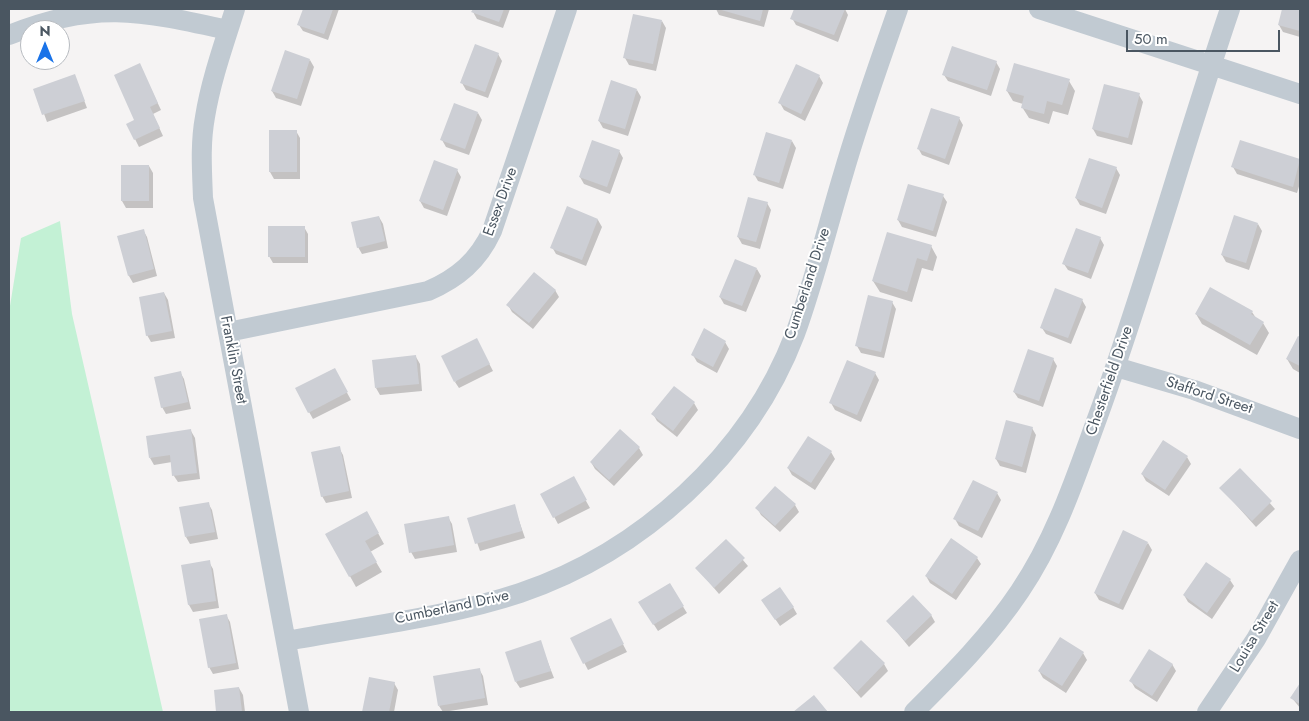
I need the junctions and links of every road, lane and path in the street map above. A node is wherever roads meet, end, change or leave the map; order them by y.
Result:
1 (235, 9) edge
2 (567, 9) edge
3 (898, 9) edge
4 (1039, 9) edge
5 (1230, 9) edge
6 (228, 30) junction
7 (9, 35) edge
8 (1212, 65) junction
9 (1300, 94) edge
10 (228, 332) junction
11 (1116, 367) junction
12 (1300, 429) edge
13 (1300, 560) edge
14 (286, 641) junction
15 (299, 712) edge
16 (914, 712) edge
17 (1207, 712) edge

1 - 6 street, Franklin Street
2 - 10 street, Essex Drive
3 - 14 street, Cumberland Drive
4 - 8 street
5 - 8 street, Chesterfield Drive
6 - 7 street
6 - 10 street, Franklin Street
8 - 9 street
8 - 11 street, Chesterfield Drive
10 - 14 street, Franklin Street
11 - 12 street, Stafford Street
11 - 16 street, Chesterfield Drive
13 - 17 street, Louisa Street
14 - 15 street, Franklin Street

